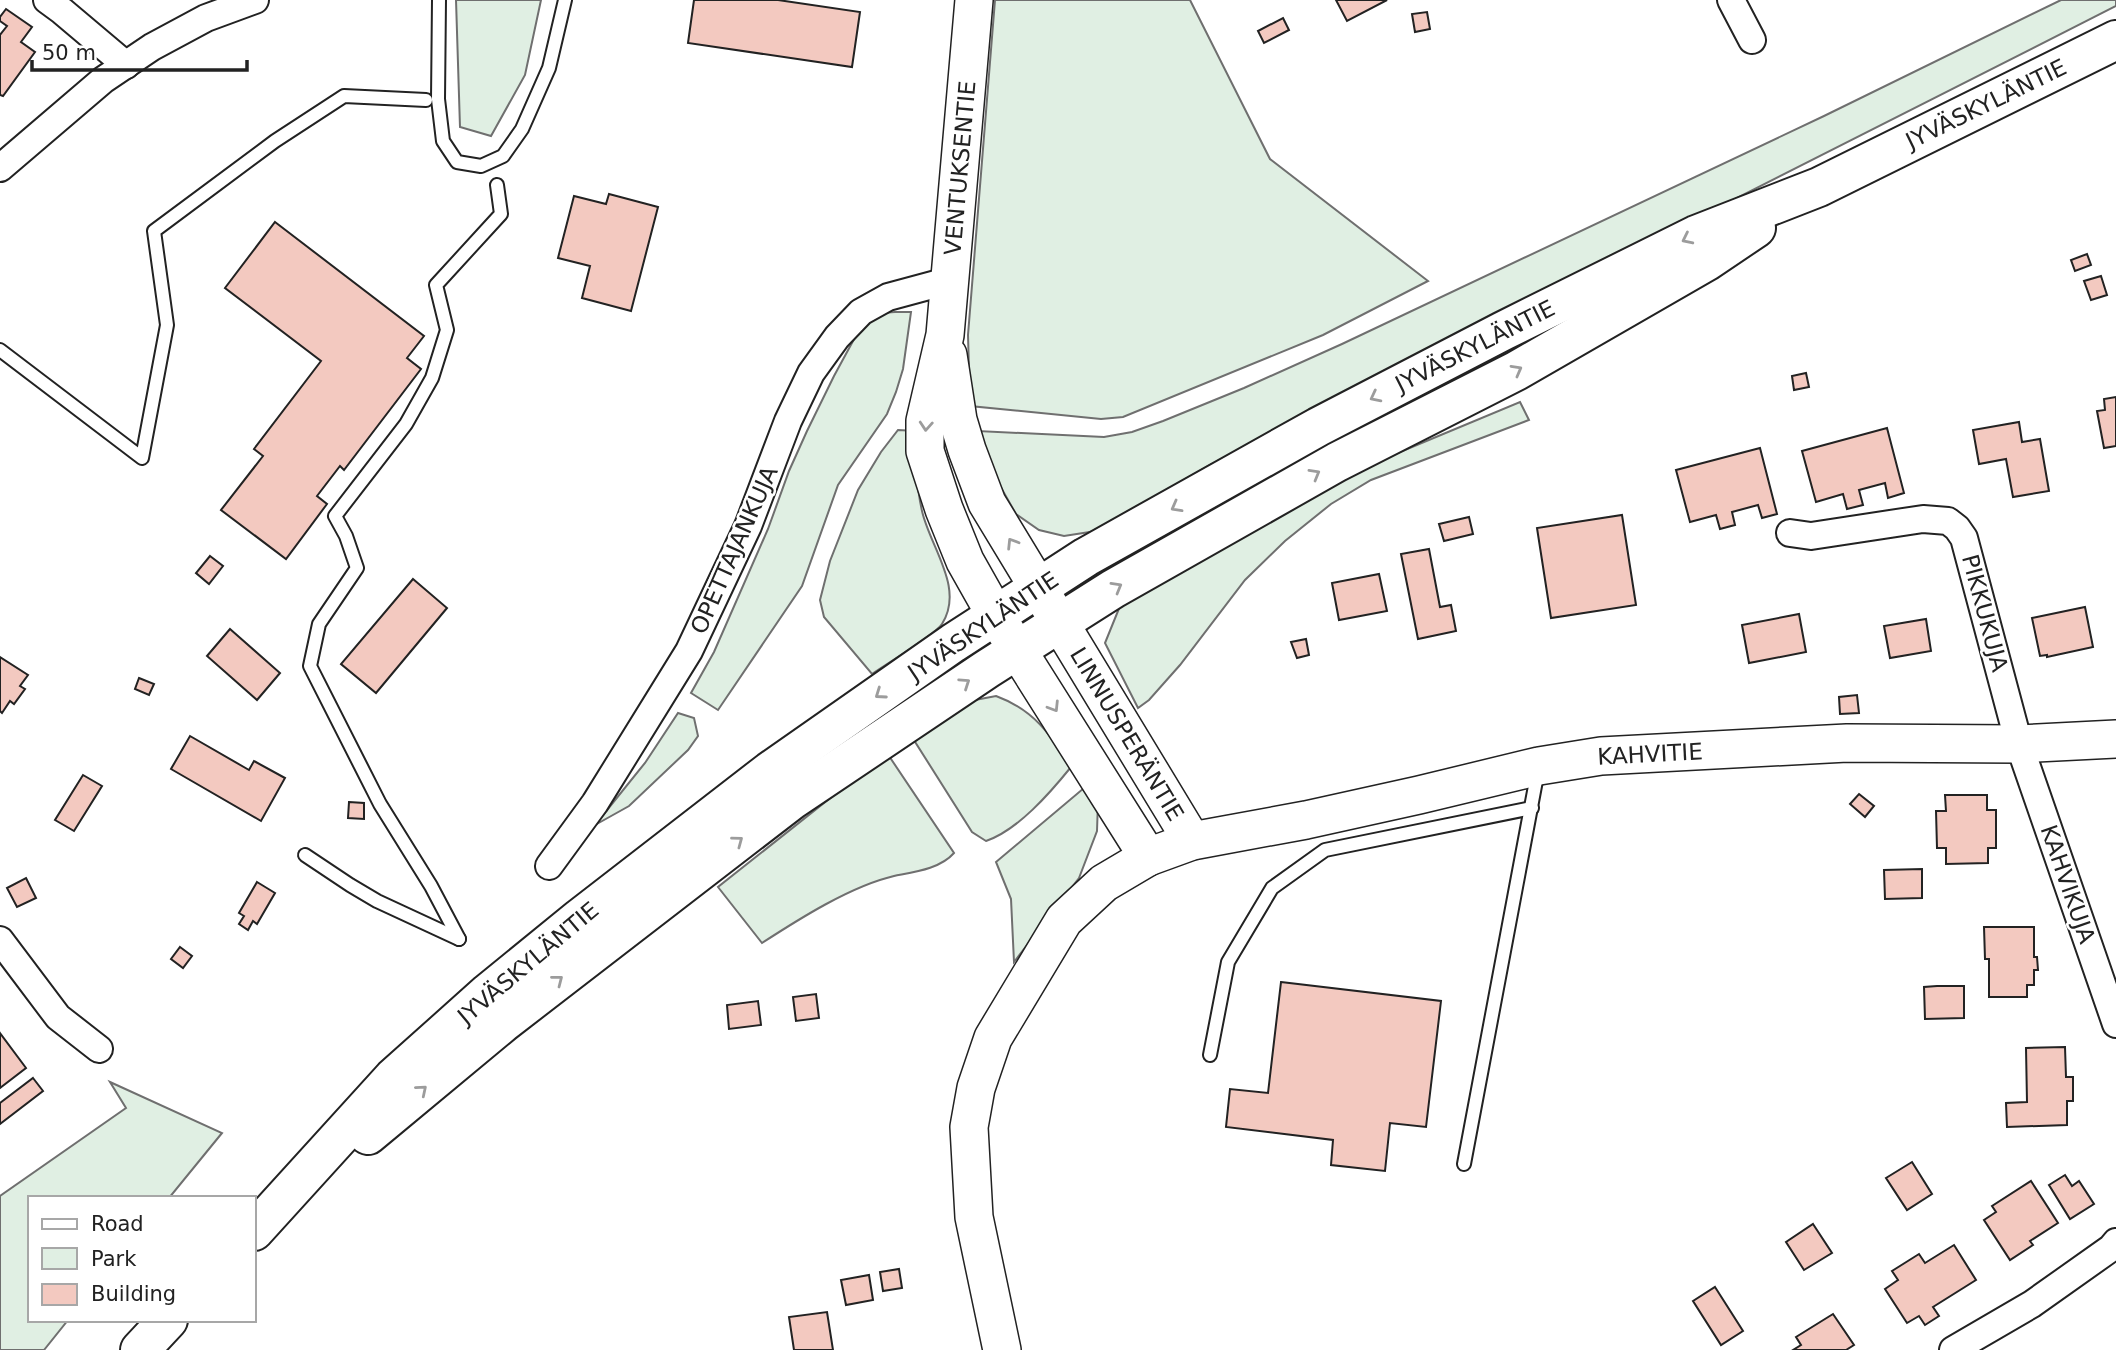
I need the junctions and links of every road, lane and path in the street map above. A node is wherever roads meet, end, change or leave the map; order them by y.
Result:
1 (47, 0) edge
2 (254, 0) edge
3 (439, 0) edge
4 (565, 0) edge
5 (974, 0) edge
6 (1731, 0) edge
7 (1752, 40) dead end
8 (2116, 40) edge
9 (126, 65) junction
10 (426, 100) dead end
11 (0, 168) edge
12 (497, 185) dead end
13 (1819, 187) junction
14 (951, 280) junction
15 (945, 335) junction
16 (0, 350) edge
17 (1790, 533) dead end
18 (1039, 588) junction
19 (996, 616) junction
20 (1060, 623) junction
21 (1018, 649) junction
22 (2116, 739) edge
23 (2020, 744) junction
24 (1539, 766) junction
25 (1532, 808) junction
26 (1316, 835) junction
27 (1192, 841) junction
28 (305, 855) dead end
29 (1148, 857) junction
30 (549, 866) dead end
31 (0, 940) edge
32 (2116, 1024) edge
33 (99, 1049) dead end
34 (1210, 1055) dead end
35 (1464, 1164) dead end
36 (256, 1229) edge
37 (2116, 1242) edge
38 (166, 1322) edge
39 (140, 1350) edge
40 (1002, 1350) edge
41 (1953, 1350) edge

1 - 9 street
2 - 9 street
3 - 4 lane
5 - 14 street, VENTUKSENTIE
6 - 7 street
8 - 13 highway, JYVÄSKYLÄNTIE
9 - 11 street
10 - 16 lane
12 - 28 lane
13 -> 18 highway, JYVÄSKYLÄNTIE
20 -> 13 highway, JYVÄSKYLÄNTIE
14 - 15 street, VENTUKSENTIE
14 - 30 street, OPETTAJANKUJA
18 -> 15 street, VENTUKSENTIE
15 -> 19 street, VENTUKSENTIE
17 - 23 street, PIKKUKUJA
18 - 19 highway, JYVÄSKYLÄNTIE
18 - 20 street, VENTUKSENTIE
19 - 21 street, VENTUKSENTIE
19 -> 36 highway, JYVÄSKYLÄNTIE
20 - 21 highway, JYVÄSKYLÄNTIE
20 - 27 street, LINNUSPERÄNTIE
21 -> 29 street, LINNUSPERÄNTIE
36 -> 21 highway, JYVÄSKYLÄNTIE
22 - 23 street, KAHVITIE
23 - 24 street, KAHVITIE
23 - 32 street, KAHVIKUJA
24 - 25 lane
24 - 26 street, KAHVITIE
25 - 26 lane
25 - 35 lane
26 - 27 street, KAHVITIE
26 - 34 lane
27 - 29 street, LINNUSPERÄNTIE
29 - 40 street, LINNUSPERÄNTIE
31 - 33 street
37 - 41 street
38 - 39 highway

